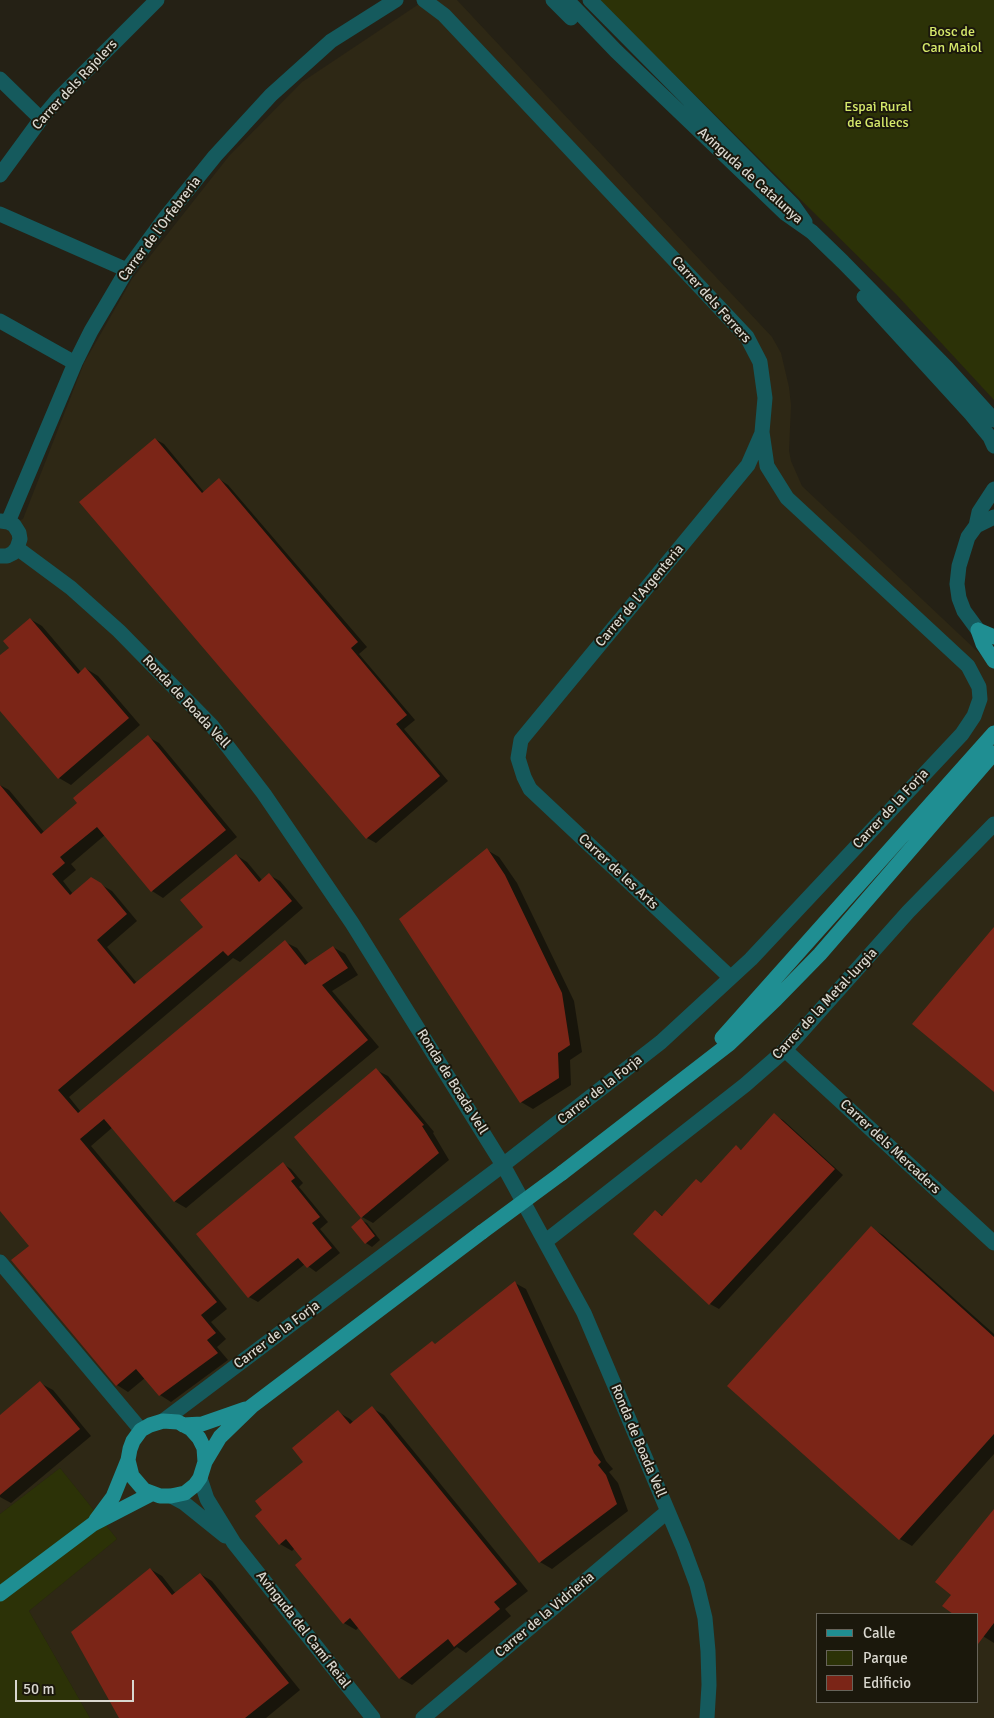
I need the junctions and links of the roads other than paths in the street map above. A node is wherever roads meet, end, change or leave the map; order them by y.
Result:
1 (157, 0) edge
2 (396, 0) edge
3 (424, 0) edge
4 (553, 0) edge
5 (567, 0) edge
6 (579, 0) edge
7 (590, 0) edge
8 (0, 78) edge
9 (668, 78) junction
10 (41, 119) junction
11 (734, 164) junction
12 (0, 176) edge
13 (0, 214) edge
14 (812, 232) junction
15 (843, 262) junction
16 (127, 270) junction
17 (0, 321) edge
18 (75, 362) junction
19 (947, 368) junction
20 (994, 405) edge
21 (994, 420) edge
22 (762, 432) junction
23 (994, 446) edge
24 (994, 489) edge
25 (994, 517) edge
26 (4, 522) edge
27 (976, 526) junction
28 (17, 548) junction
29 (0, 556) edge
30 (978, 630) junction
31 (994, 637) edge
32 (994, 661) edge
33 (980, 699) joint
34 (994, 732) edge
35 (994, 753) edge
36 (518, 758) joint
37 (994, 824) edge
38 (730, 977) junction
39 (785, 1050) junction
40 (682, 1081) junction
41 (503, 1165) junction
42 (546, 1241) junction
43 (994, 1244) edge
44 (0, 1262) edge
45 (252, 1406) junction
46 (163, 1421) junction
47 (183, 1425) junction
48 (142, 1430) junction
49 (128, 1460) junction
50 (205, 1462) junction
51 (200, 1478) junction
52 (151, 1494) junction
53 (171, 1496) junction
54 (668, 1511) junction
55 (93, 1524) junction
56 (234, 1543) junction
57 (0, 1594) edge
58 (373, 1718) edge
59 (422, 1718) edge
60 (707, 1718) edge

1 - 10 street, Carrer dels Rajolers
2 - 16 street, Carrer de l'Orfebreria
3 - 22 street, Carrer dels Ferrers
4 - 11 street
5 - 11 street, Avinguda de Catalunya
6 - 9 street
7 - 9 street, Avinguda de Catalunya
8 - 10 street
9 - 14 street, Avinguda de Catalunya
10 - 12 street, Carrer dels Rajolers
11 - 14 street, Avinguda de Catalunya
13 - 16 street
14 - 15 street
15 - 19 street
15 - 23 street
16 - 18 street, Carrer de l'Orfebreria
17 - 18 street
18 - 26 street, Carrer de l'Orfebreria
19 - 20 street
19 - 21 street
22 - 33 street, Carrer dels Ferrers
22 - 36 street, Carrer de l'Argenteria
24 - 27 street
25 - 27 street
26 - 28 street
27 - 30 street
28 - 29 street
28 - 41 street, Ronda de Boada Vell
30 - 31 main road
30 - 32 main road
33 - 38 street, Carrer de la Forja
34 - 40 main road
35 - 40 main road
36 - 38 street, Carrer de les Arts
37 - 39 street, Carrer de la Metal·lurgia
38 - 41 street, Carrer de la Forja
39 - 42 street, Carrer de la Metal·lurgia
39 - 43 street, Carrer dels Mercaders
40 - 45 main road, bridge
41 - 42 street, Ronda de Boada Vell
41 - 46 street, Carrer de la Forja
42 - 54 street, Ronda de Boada Vell
44 - 48 street
45 - 47 main road
45 - 50 main road
46 - 47 main road
46 - 48 main road
47 - 50 main road
48 - 49 main road
49 - 52 main road
49 - 55 main road
50 - 51 main road
51 - 53 main road
51 - 56 street, Avinguda del Camí Reial
52 - 53 main road
52 - 55 main road
53 - 56 street, Avinguda del Camí Reial
54 - 59 street, Carrer de la Vidrieria
54 - 60 street, Ronda de Boada Vell
55 - 57 main road
56 - 58 street, Avinguda del Camí Reial

